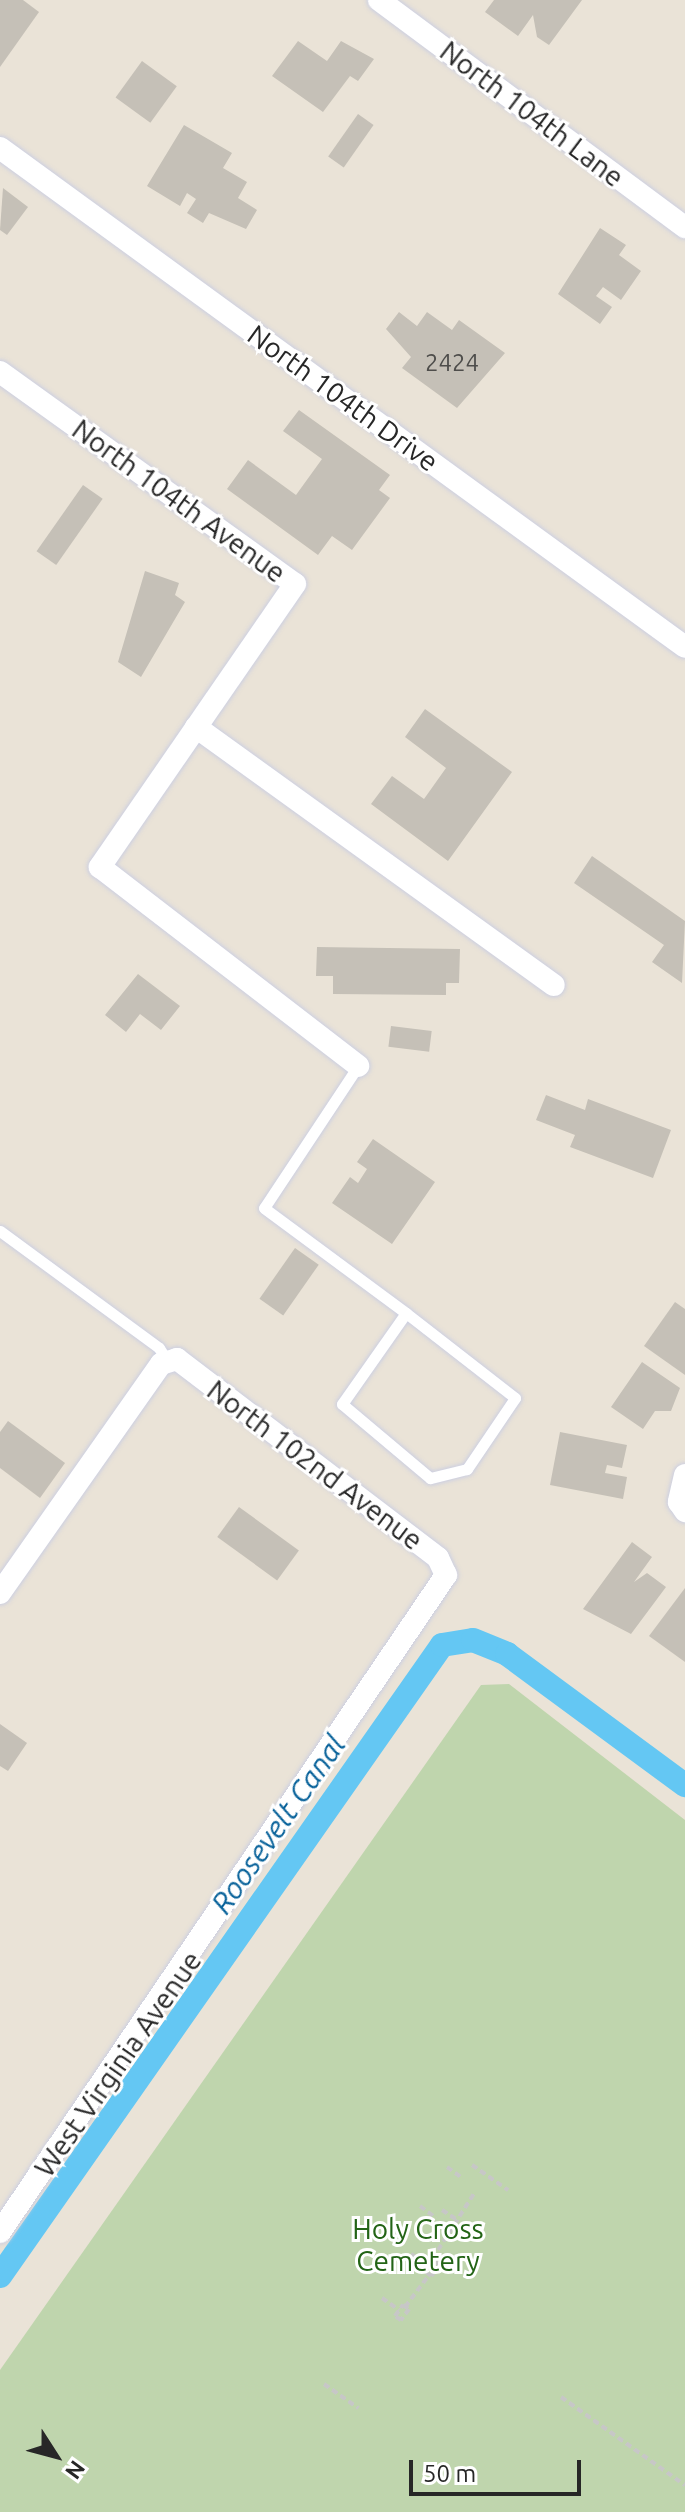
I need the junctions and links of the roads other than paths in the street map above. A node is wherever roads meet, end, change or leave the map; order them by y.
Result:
1 (379, 0) edge
2 (0, 148) edge
3 (685, 227) edge
4 (0, 372) edge
5 (685, 647) edge
6 (196, 727) junction
7 (554, 985) dead end
8 (358, 1066) joint
9 (0, 1231) edge
10 (406, 1313) junction
11 (173, 1361) junction
12 (685, 1475) edge
13 (682, 1506) edge
14 (446, 1575) joint
15 (0, 1593) edge
16 (0, 2232) edge

1 - 3 street, North 104th Lane
2 - 5 street, North 104th Drive
4 - 6 street, North 104th Avenue
6 - 7 street
6 - 8 street, North 104th Avenue
8 - 10 lane
9 - 11 lane
10 - 10 lane
11 - 14 street, North 102nd Avenue
11 - 15 street
12 - 13 street
14 - 16 street, West Virginia Avenue

